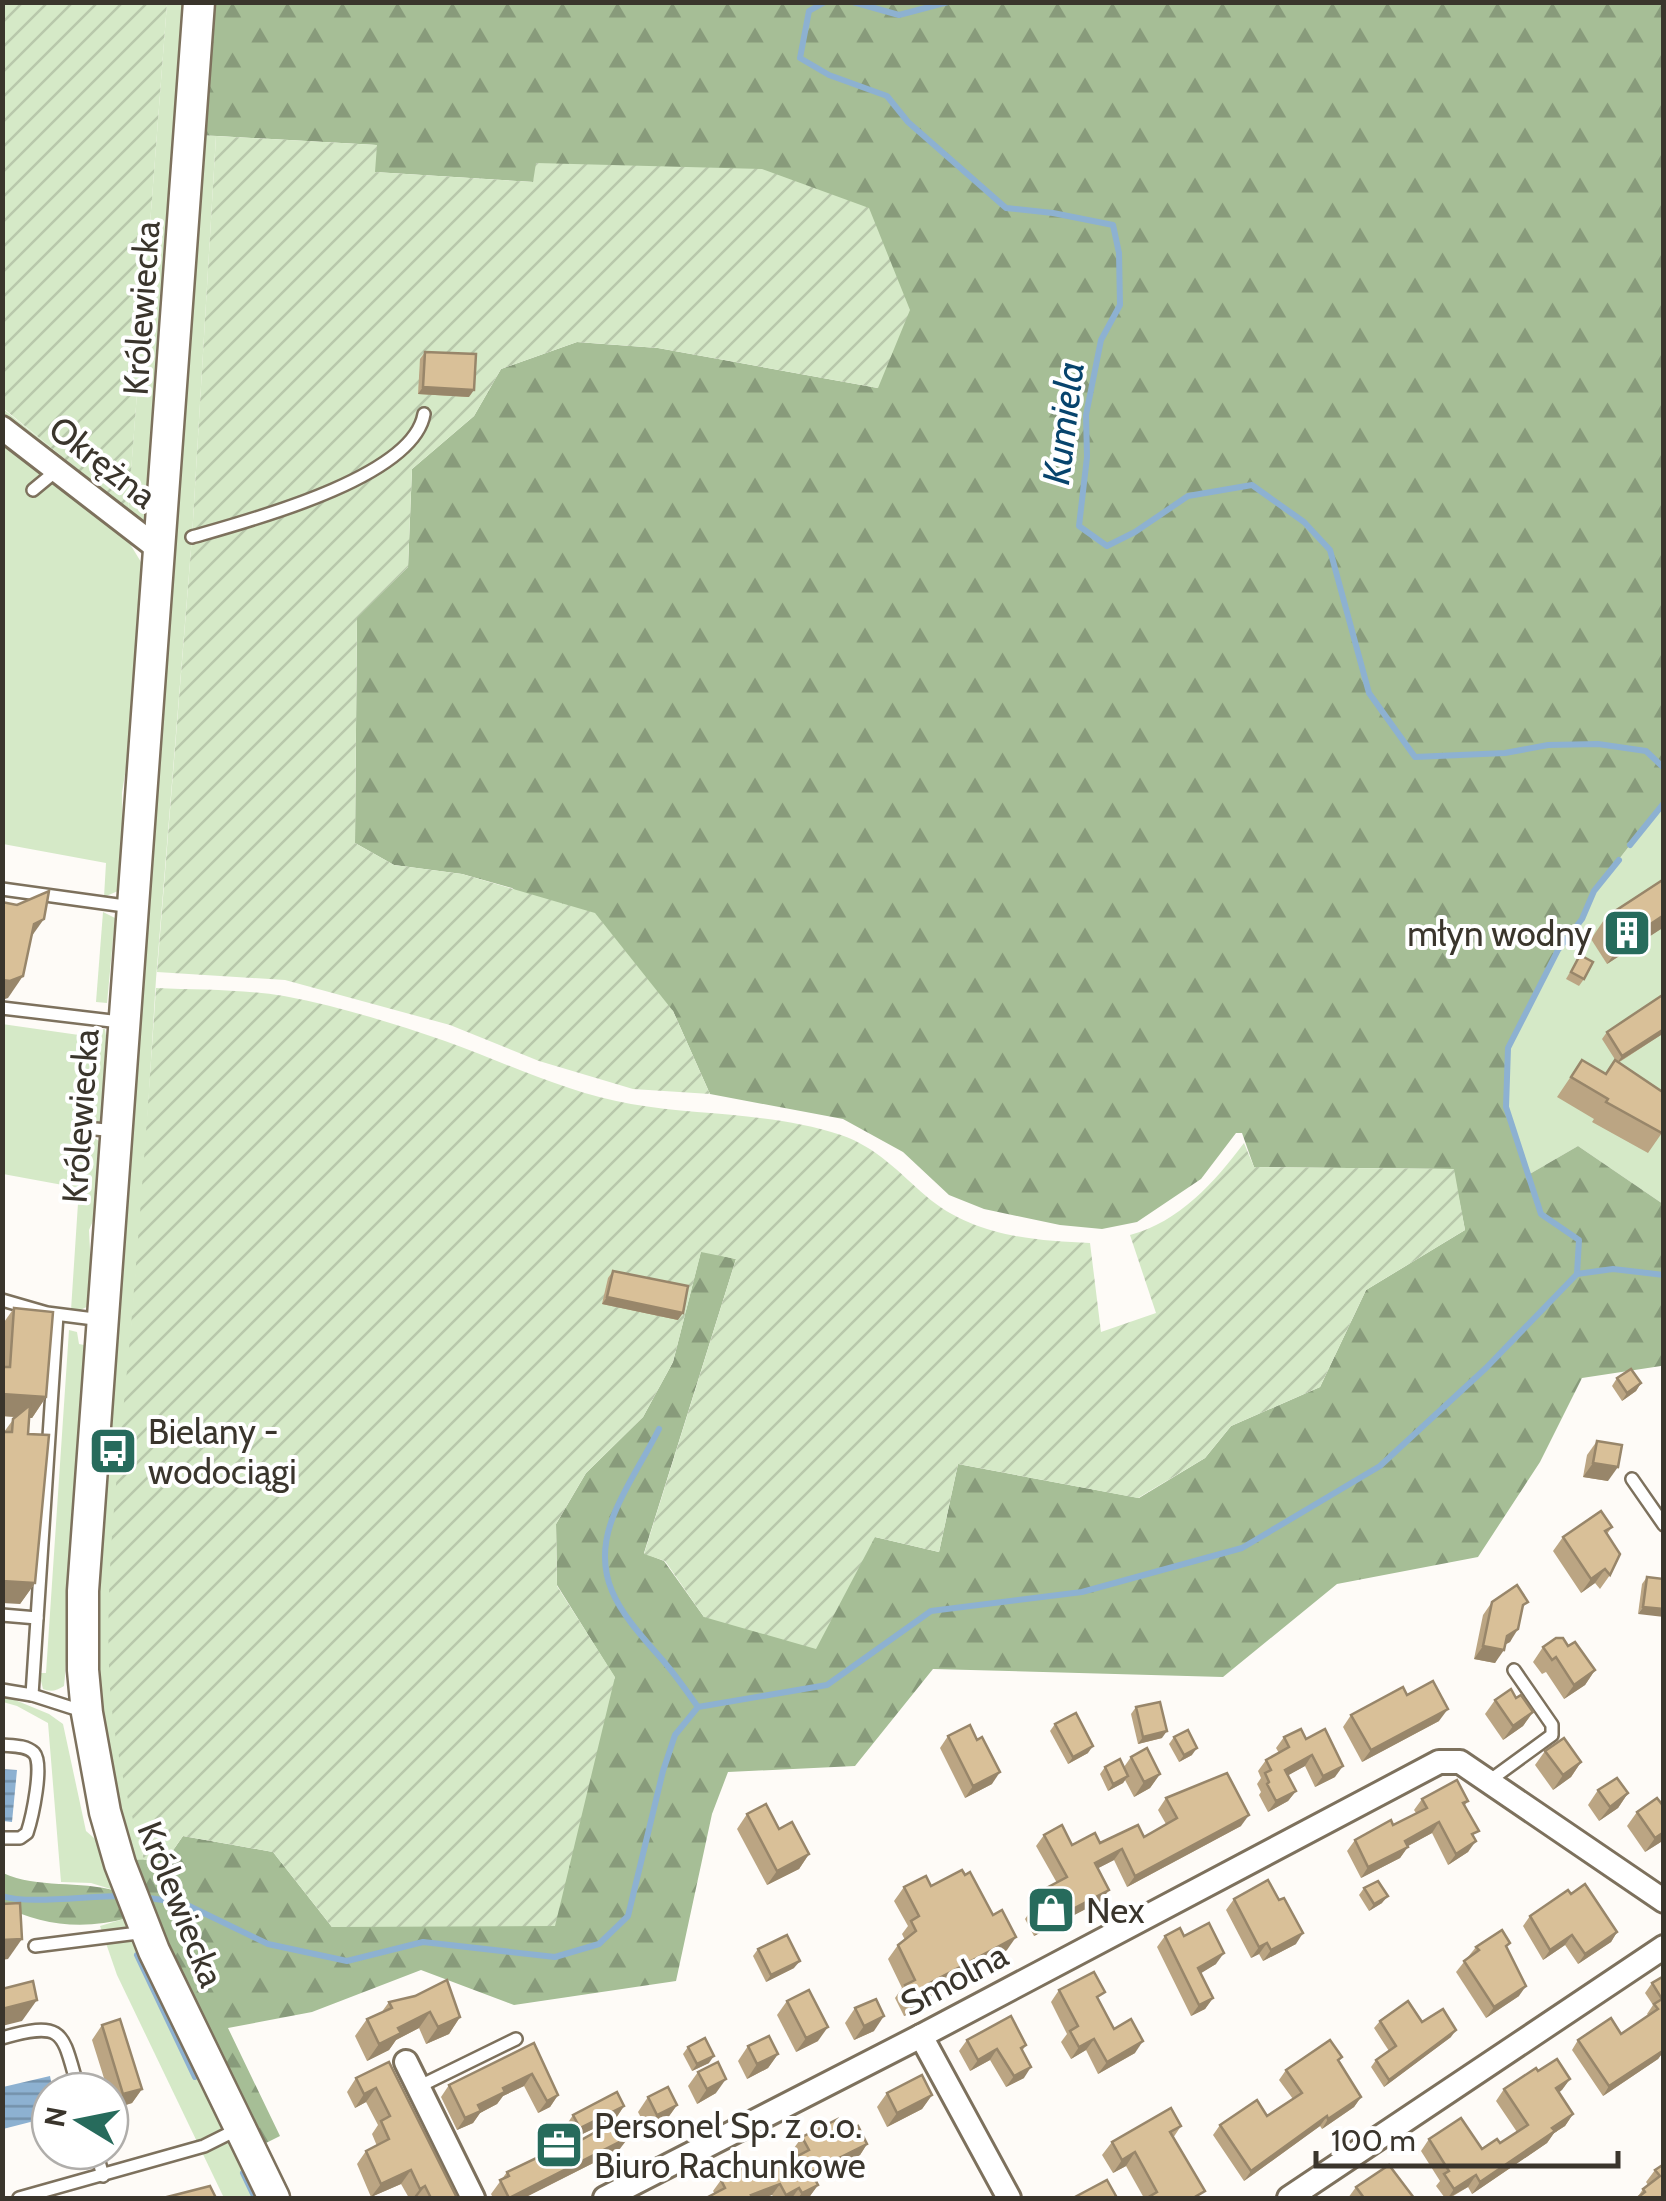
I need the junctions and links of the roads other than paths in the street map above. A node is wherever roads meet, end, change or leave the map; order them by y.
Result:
1 (199, 2) edge
2 (424, 414) dead end
3 (2, 428) edge
4 (56, 471) junction
5 (33, 490) dead end
6 (192, 538) dead end
7 (160, 550) junction
8 (2, 889) edge
9 (134, 907) junction
10 (2, 1008) edge
11 (125, 1022) junction
12 (86, 1128) dead end
13 (117, 1132) junction
14 (2, 1300) edge
15 (57, 1315) junction
16 (102, 1320) junction
17 (1632, 1479) dead end
18 (1664, 1525) edge
19 (2, 1615) edge
20 (37, 1618) junction
21 (1514, 1670) dead end
22 (2, 1690) edge
23 (32, 1695) junction
24 (87, 1713) junction
25 (2, 1745) edge
26 (1488, 1782) junction
27 (2, 1838) edge
28 (1664, 1901) edge
29 (136, 1908) junction
30 (35, 1946) dead end
31 (1664, 1946) edge
32 (921, 2036) junction
33 (2, 2038) edge
34 (516, 2039) dead end
35 (406, 2062) dead end
36 (73, 2071) edge
37 (418, 2087) junction
38 (240, 2128) junction
39 (102, 2171) edge
40 (103, 2176) junction
41 (19, 2198) edge
42 (274, 2198) edge
43 (473, 2198) edge
44 (605, 2198) edge
45 (1009, 2198) edge
46 (1289, 2198) edge

1 - 7 main road, Królewiecka
2 - 6 lane
3 - 4 street, Okrężna
4 - 5 lane
4 - 7 street, Okrężna
7 - 9 main road, Królewiecka
8 - 9 lane
9 - 11 main road, Królewiecka
10 - 11 lane
11 - 13 main road, Królewiecka
12 - 13 lane
13 - 16 main road, Królewiecka
14 - 15 lane
15 - 16 lane
15 - 20 lane
16 - 24 main road, Królewiecka
17 - 18 lane
19 - 20 lane
20 - 23 lane
21 - 26 lane
22 - 23 lane
23 - 24 lane
24 - 29 main road, Królewiecka
25 - 27 lane
26 - 28 street
26 - 32 street, Smolna
29 - 30 lane
29 - 38 main road, Królewiecka
31 - 46 street
32 - 44 street, Smolna
32 - 45 street
33 - 36 lane
34 - 37 lane
35 - 37 street
37 - 43 street
38 - 40 lane
38 - 42 main road, Królewiecka
39 - 40 lane
40 - 41 lane

